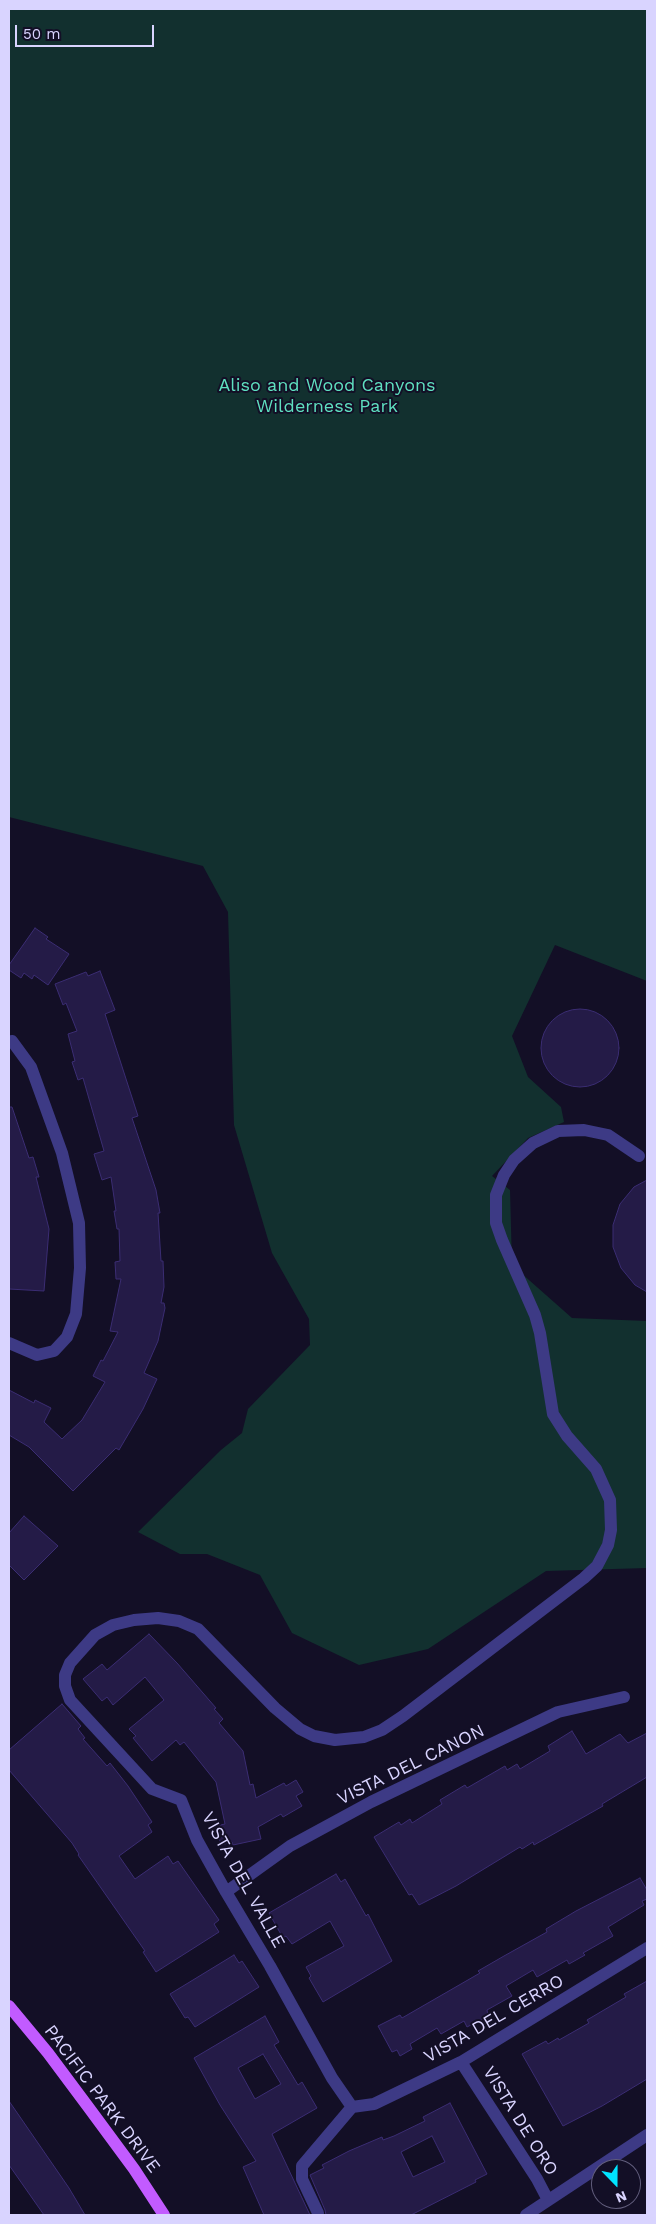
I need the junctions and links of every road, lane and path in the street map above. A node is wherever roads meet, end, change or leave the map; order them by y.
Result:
1 (12, 1040) dead end
2 (639, 1156) dead end
3 (9, 1343) edge
4 (624, 1697) dead end
5 (226, 1892) junction
6 (647, 1948) edge
7 (9, 2006) edge
8 (461, 2062) junction
9 (352, 2107) junction
10 (647, 2135) edge
11 (548, 2200) junction
12 (318, 2213) dead end
13 (164, 2215) edge
14 (526, 2215) edge

1 - 3 street
2 - 5 street, VISTA DEL VALLE
4 - 5 street, VISTA DEL CANON
5 - 9 street, VISTA DEL VALLE
6 - 8 street, VISTA DEL CERRO
7 - 13 main road, PACIFIC PARK DRIVE
8 - 9 street, VISTA DEL CERRO
8 - 11 street, VISTA DE ORO
9 - 12 street
10 - 11 street
11 - 14 street

